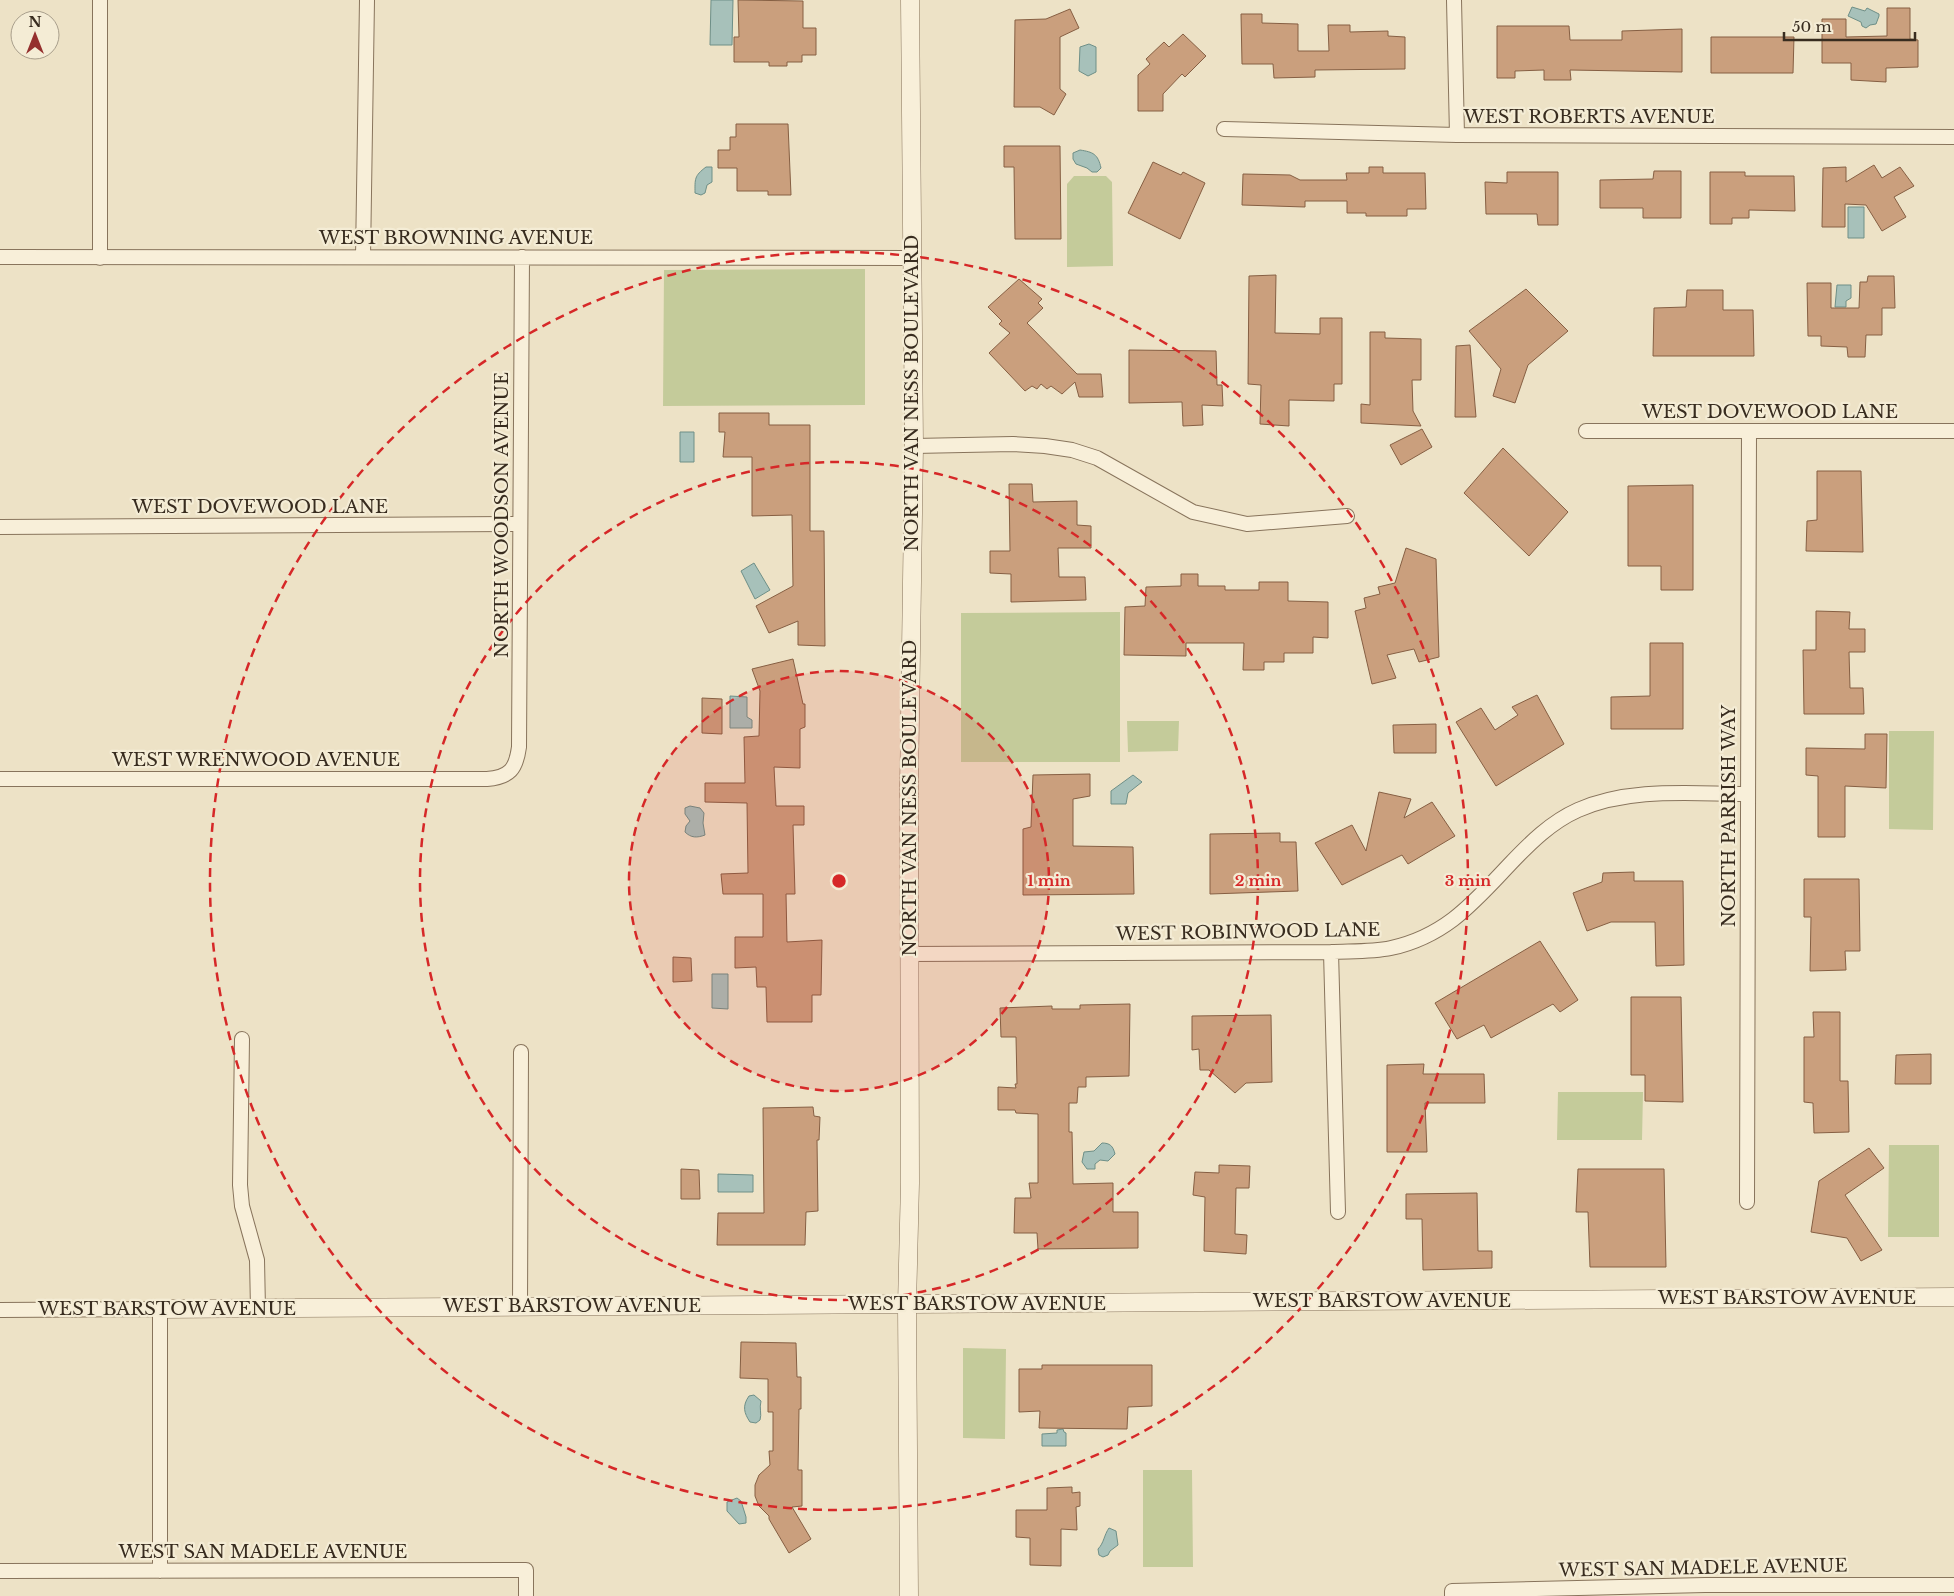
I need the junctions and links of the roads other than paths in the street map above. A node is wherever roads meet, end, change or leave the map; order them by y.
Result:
1 (100, 0) edge
2 (367, 0) edge
3 (910, 0) edge
4 (1454, 0) edge
5 (1224, 129) dead end
6 (1457, 135) junction
7 (1954, 137) edge
8 (0, 257) edge
9 (363, 257) junction
10 (522, 257) junction
11 (100, 258) junction
12 (912, 258) junction
13 (1586, 431) dead end
14 (1749, 431) junction
15 (1954, 431) edge
16 (914, 446) junction
17 (1347, 516) dead end
18 (520, 524) junction
19 (0, 526) edge
20 (511, 772) joint
21 (0, 779) edge
22 (1747, 794) junction
23 (1331, 952) junction
24 (908, 954) junction
25 (242, 1039) dead end
26 (521, 1052) dead end
27 (1747, 1202) dead end
28 (1338, 1212) dead end
29 (1954, 1296) edge
30 (907, 1305) junction
31 (520, 1306) junction
32 (160, 1309) junction
33 (258, 1309) junction
34 (0, 1310) edge
35 (0, 1571) edge
36 (160, 1571) junction
37 (1954, 1585) edge
38 (1705, 1591) edge
39 (1452, 1594) edge
40 (526, 1596) edge
41 (909, 1596) edge

1 - 11 street
2 - 9 street
3 - 12 street, NORTH VAN NESS BOULEVARD
4 - 6 street
5 - 6 street, WEST ROBERTS AVENUE
6 - 7 street, WEST ROBERTS AVENUE
8 - 11 street, WEST BROWNING AVENUE
9 - 10 street, WEST BROWNING AVENUE
9 - 11 street, WEST BROWNING AVENUE
10 - 12 street, WEST BROWNING AVENUE
10 - 18 street, NORTH WOODSON AVENUE
12 - 16 street, NORTH VAN NESS BOULEVARD
13 - 14 street, WEST DOVEWOOD LANE
14 - 15 street, WEST DOVEWOOD LANE
14 - 22 street, NORTH PARRISH WAY
16 - 17 street
16 - 24 street, NORTH VAN NESS BOULEVARD
18 - 19 street, WEST DOVEWOOD LANE
18 - 20 street, NORTH WOODSON AVENUE
20 - 21 street, WEST WRENWOOD AVENUE
22 - 23 street, WEST ROBINWOOD LANE
22 - 27 street, NORTH PARRISH WAY
23 - 24 street, WEST ROBINWOOD LANE
23 - 28 street
24 - 30 street, NORTH VAN NESS BOULEVARD
25 - 33 street
26 - 31 street
29 - 30 street, WEST BARSTOW AVENUE
30 - 31 street, WEST BARSTOW AVENUE
30 - 41 street, NORTH VAN NESS BOULEVARD
31 - 33 street, WEST BARSTOW AVENUE
32 - 33 street, WEST BARSTOW AVENUE
32 - 34 street, WEST BARSTOW AVENUE
32 - 36 street
35 - 36 street, WEST SAN MADELE AVENUE
36 - 40 street, WEST SAN MADELE AVENUE
37 - 38 street, WEST SAN MADELE AVENUE
38 - 39 street, WEST SAN MADELE AVENUE

